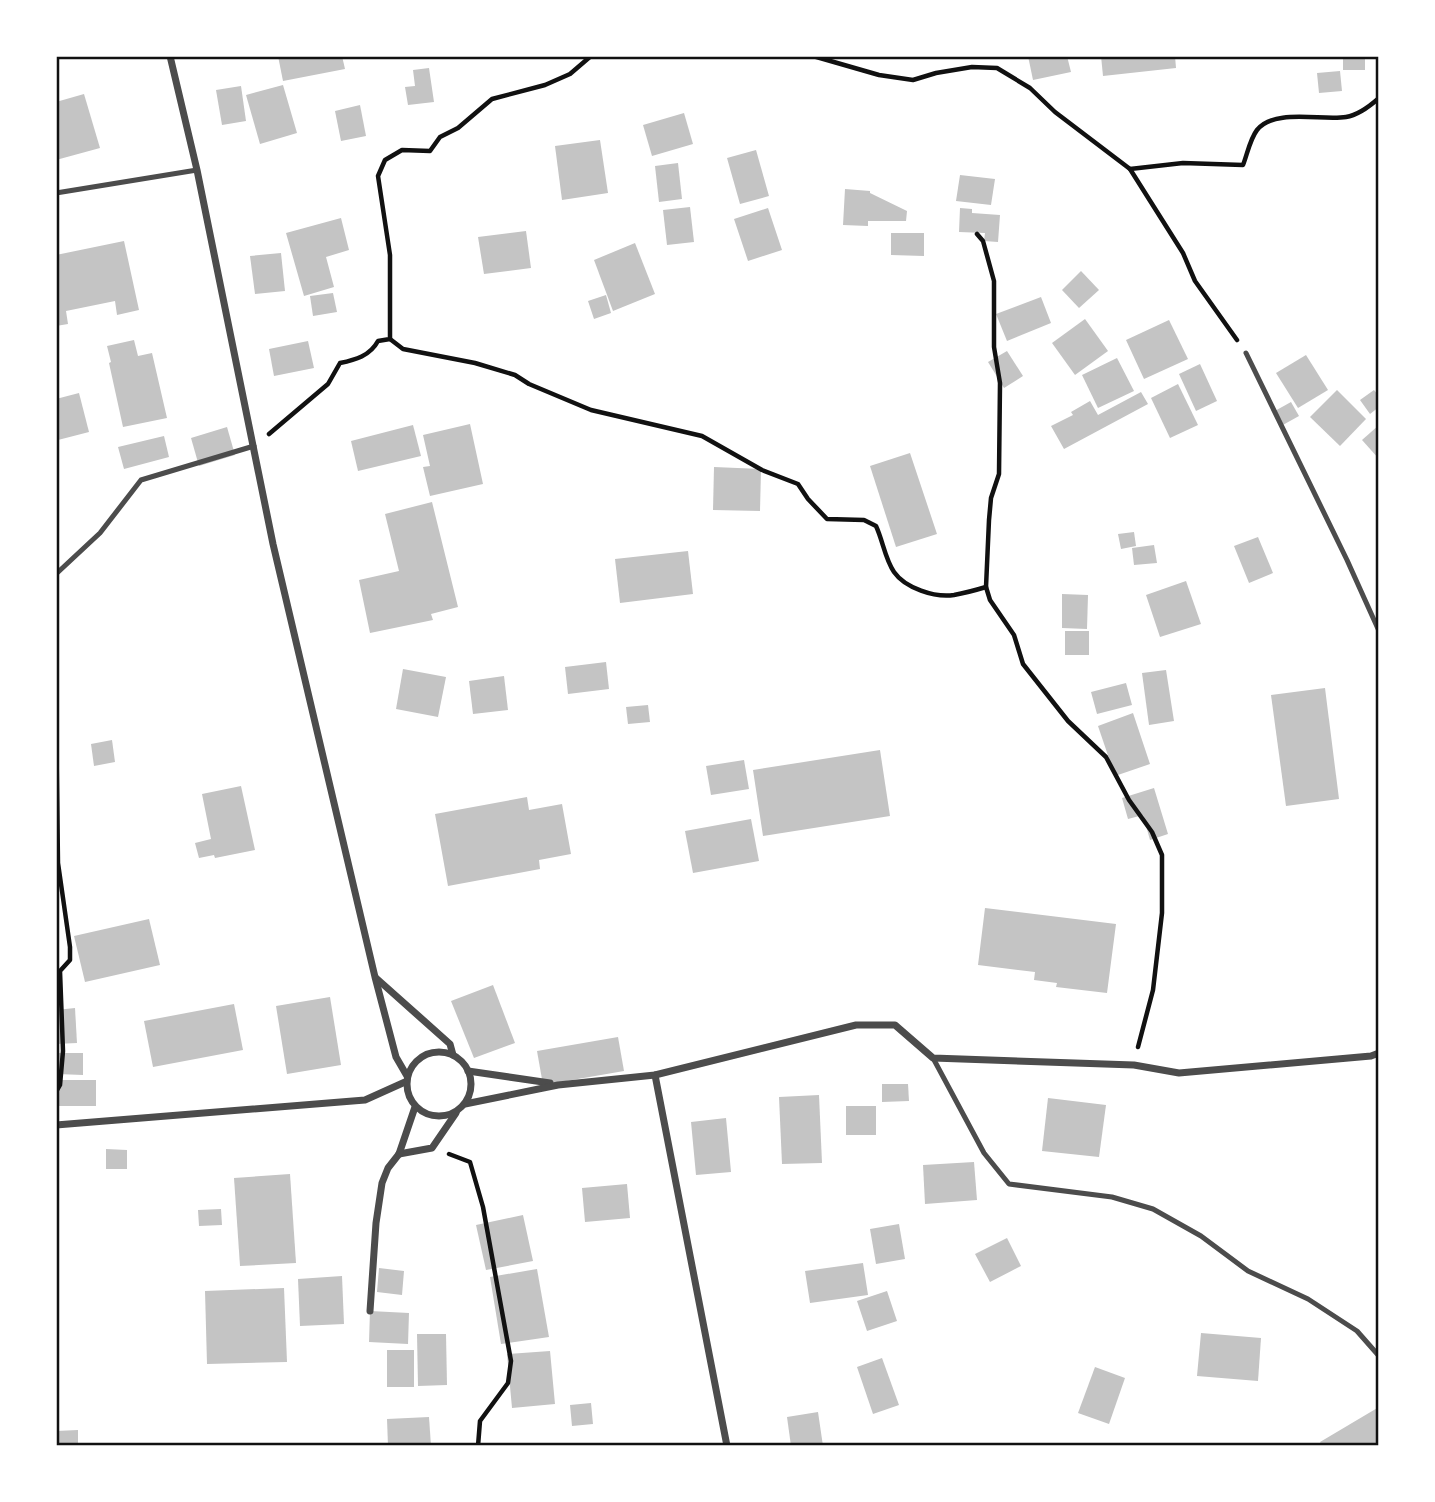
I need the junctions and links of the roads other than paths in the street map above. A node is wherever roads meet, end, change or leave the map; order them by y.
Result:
1 (170, 56) edge
2 (197, 170) junction
3 (56, 193) edge
4 (1246, 354) road end
5 (254, 446) junction
6 (56, 574) edge
7 (1379, 631) edge
8 (375, 977) junction
9 (1379, 1053) edge
10 (453, 1055) junction
11 (933, 1058) junction
12 (468, 1071) junction
13 (655, 1075) junction
14 (406, 1079) junction
15 (558, 1085) junction
16 (465, 1104) junction
17 (415, 1107) junction
18 (457, 1112) junction
19 (56, 1125) edge
20 (399, 1154) junction
21 (370, 1311) dead end
22 (1379, 1356) edge
23 (727, 1446) edge

1 - 2 street
2 - 3 lane
2 - 5 street
4 - 7 lane
5 - 6 lane
5 - 8 street
8 - 10 street
8 - 14 street
9 - 11 street
10 - 12 street
10 - 14 street
11 - 13 street
11 - 22 lane
12 - 15 street
12 - 16 street
13 - 15 street
13 - 23 street
14 - 17 street
14 - 19 street
15 - 16 street
16 - 18 street
17 - 18 street
17 - 20 street
18 - 20 street
20 - 21 street

